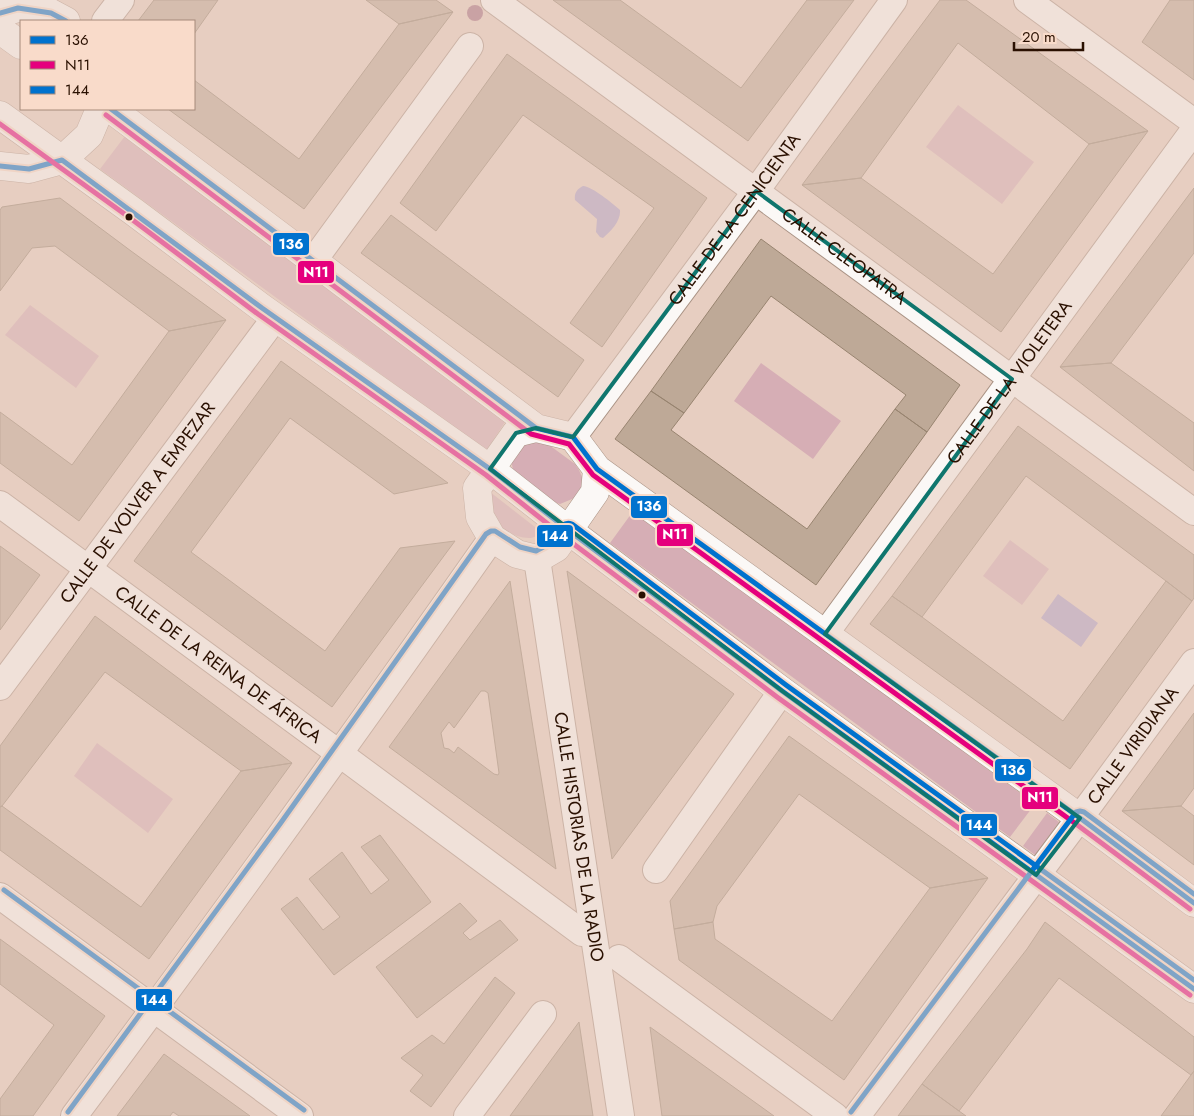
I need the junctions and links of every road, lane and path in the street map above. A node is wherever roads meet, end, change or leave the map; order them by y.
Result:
1 (121, 0) edge
2 (494, 0) edge
3 (894, 0) edge
4 (1027, 0) edge
5 (59, 11) edge
6 (0, 13) edge
7 (106, 20) edge
8 (0, 30) edge
9 (20, 44) edge
10 (470, 46) dead end
11 (100, 110) edge
12 (113, 110) edge
13 (0, 115) edge
14 (1194, 122) edge
15 (1194, 130) edge
16 (62, 160) junction
17 (0, 166) edge
18 (756, 191) junction
19 (314, 260) junction
20 (275, 318) junction
21 (1012, 379) junction
22 (536, 428) junction
23 (573, 437) junction
24 (597, 468) junction
25 (490, 469) junction
26 (0, 504) edge
27 (1194, 512) edge
28 (568, 530) junction
29 (492, 538) junction
30 (537, 558) junction
31 (88, 568) junction
32 (825, 634) junction
33 (1194, 662) edge
34 (0, 687) edge
35 (782, 691) junction
36 (340, 754) junction
37 (1080, 818) junction
38 (656, 870) dead end
39 (1036, 875) junction
40 (0, 896) edge
41 (1194, 903) edge
42 (582, 933) dead end
43 (619, 958) dead end
44 (1194, 989) edge
45 (154, 1009) junction
46 (542, 1014) dead end
47 (74, 1116) edge
48 (300, 1116) edge
49 (467, 1116) edge
50 (621, 1116) edge
51 (834, 1116) edge
52 (857, 1116) edge

1 - 7 street
2 - 18 street, CALLE CLEOPATRA
3 - 18 street, CALLE DE LA CENICIENTA
4 - 14 street
5 - 6 main road
8 - 9 main road
10 - 19 street
11 - 16 main road
12 - 19 main road
13 - 16 main road
15 - 21 street, CALLE DE LA VIOLETERA
16 - 17 main road
16 - 20 main road
18 - 21 street, CALLE CLEOPATRA
18 - 23 street, CALLE DE LA CENICIENTA
19 - 22 main road
20 - 25 main road
20 - 31 street, CALLE DE VOLVER A EMPEZAR
21 - 27 street, CALLE CLEOPATRA
21 - 32 street, CALLE DE LA VIOLETERA
22 - 23 main road
22 - 25 main road
23 - 24 main road
24 - 28 main road
24 - 32 main road
25 - 28 main road
25 - 29 main road
26 - 31 street, CALLE DE LA REINA DE ÁFRICA
28 - 30 main road
28 - 35 main road
29 - 30 main road
29 - 36 street
30 - 50 street, CALLE HISTORIAS DE LA RADIO
31 - 34 street, CALLE DE VOLVER A EMPEZAR
31 - 36 street, CALLE DE LA REINA DE ÁFRICA
32 - 37 main road
33 - 37 street, CALLE VIRIDIANA
35 - 38 street
35 - 39 main road
36 - 42 street, CALLE DE LA REINA DE ÁFRICA
36 - 45 street
37 - 39 street, CALLE VIRIDIANA
37 - 41 main road
39 - 44 main road
39 - 52 street, CALLE VIRIDIANA
40 - 45 street
43 - 51 street
45 - 47 street
45 - 48 street
46 - 49 street

